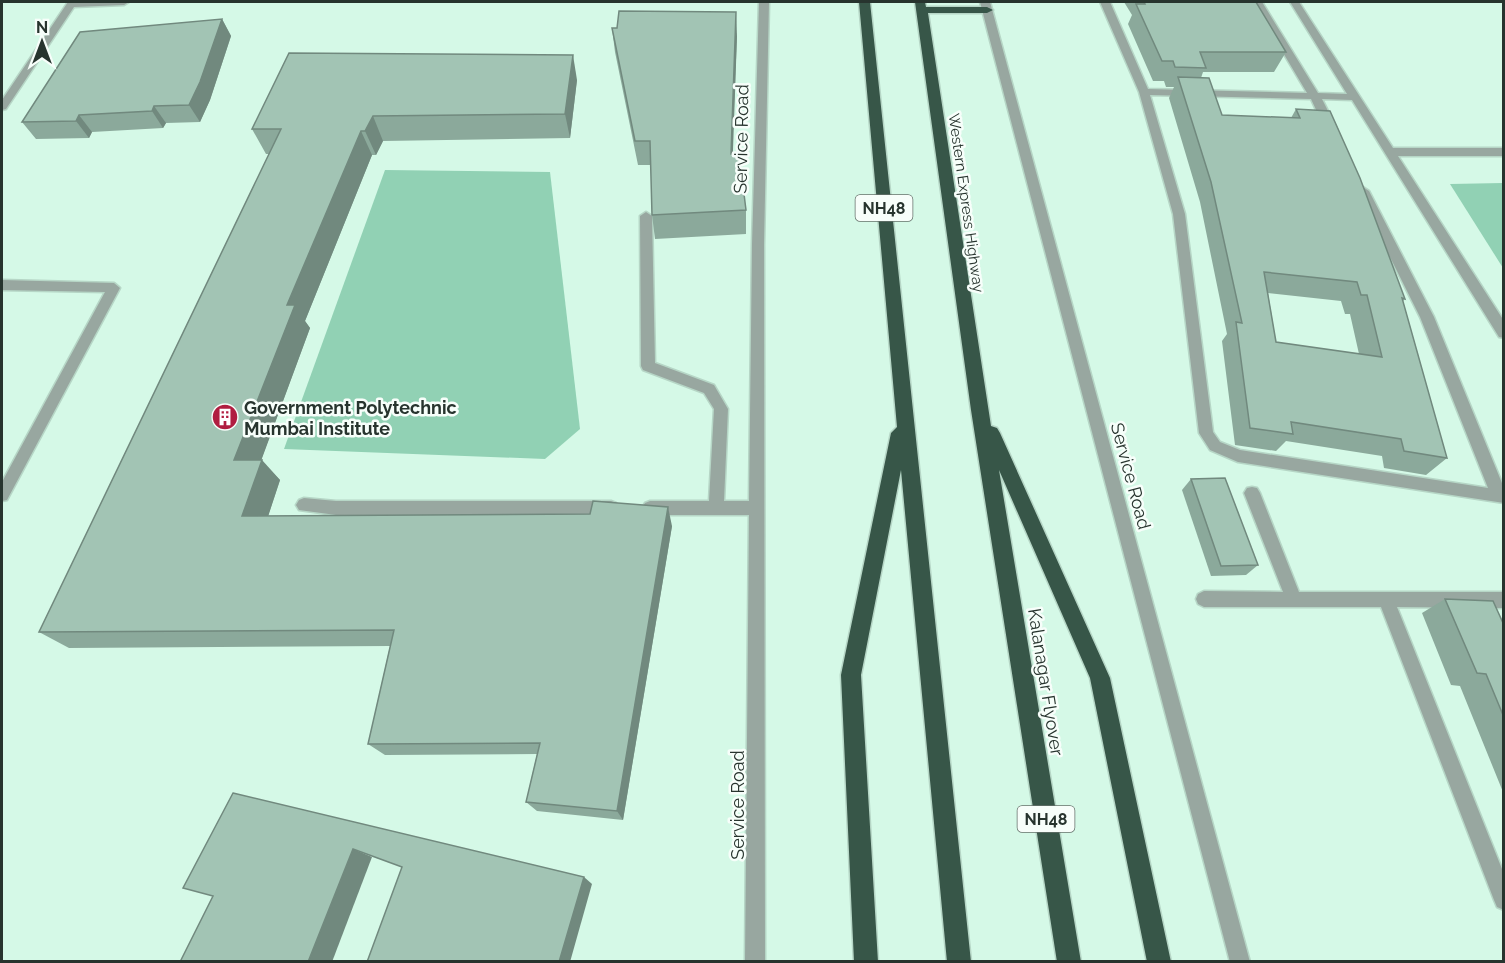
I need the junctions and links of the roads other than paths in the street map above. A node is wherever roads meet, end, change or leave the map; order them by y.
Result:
1 (124, 2) edge
2 (764, 2) edge
3 (864, 2) edge
4 (1105, 2) edge
5 (1258, 2) edge
6 (1295, 2) edge
7 (71, 3) edge
8 (920, 6) edge
9 (986, 6) edge
10 (1144, 92) junction
11 (1315, 97) junction
12 (1356, 97) junction
13 (2, 107) edge
14 (1336, 139) edge
15 (1391, 152) junction
16 (1503, 152) edge
17 (1358, 181) edge
18 (646, 216) dead end
19 (2, 285) edge
20 (1503, 333) edge
21 (980, 410) junction
22 (904, 414) junction
23 (1252, 493) dead end
24 (2, 495) edge
25 (1501, 496) edge
26 (304, 505) dead end
27 (716, 508) junction
28 (758, 508) junction
29 (1204, 599) dead end
30 (1294, 600) junction
31 (1386, 600) junction
32 (1503, 600) edge
33 (1503, 900) edge
34 (756, 962) edge
35 (866, 962) edge
36 (959, 962) edge
37 (1069, 962) edge
38 (1159, 962) edge
39 (1240, 962) edge

1 - 7 street
2 - 28 street, Service Road
3 - 22 highway, NH48
4 - 10 street
5 - 11 street
6 - 12 street
7 - 13 street
8 - 9 highway
8 - 21 highway, Western Express Highway / NH48
9 - 39 street, Service Road
10 - 11 street
10 - 25 street
11 - 12 street
11 - 14 street
12 - 15 street
15 - 16 street
15 - 20 street
17 - 25 street
18 - 27 street
19 - 24 street
21 - 37 highway, Kalanagar Flyover / NH48
21 - 38 highway
22 - 35 highway
22 - 36 highway, NH48
23 - 30 street
26 - 27 street
27 - 28 street
28 - 34 street, Service Road
29 - 30 street
30 - 31 street
31 - 32 street
31 - 33 street

